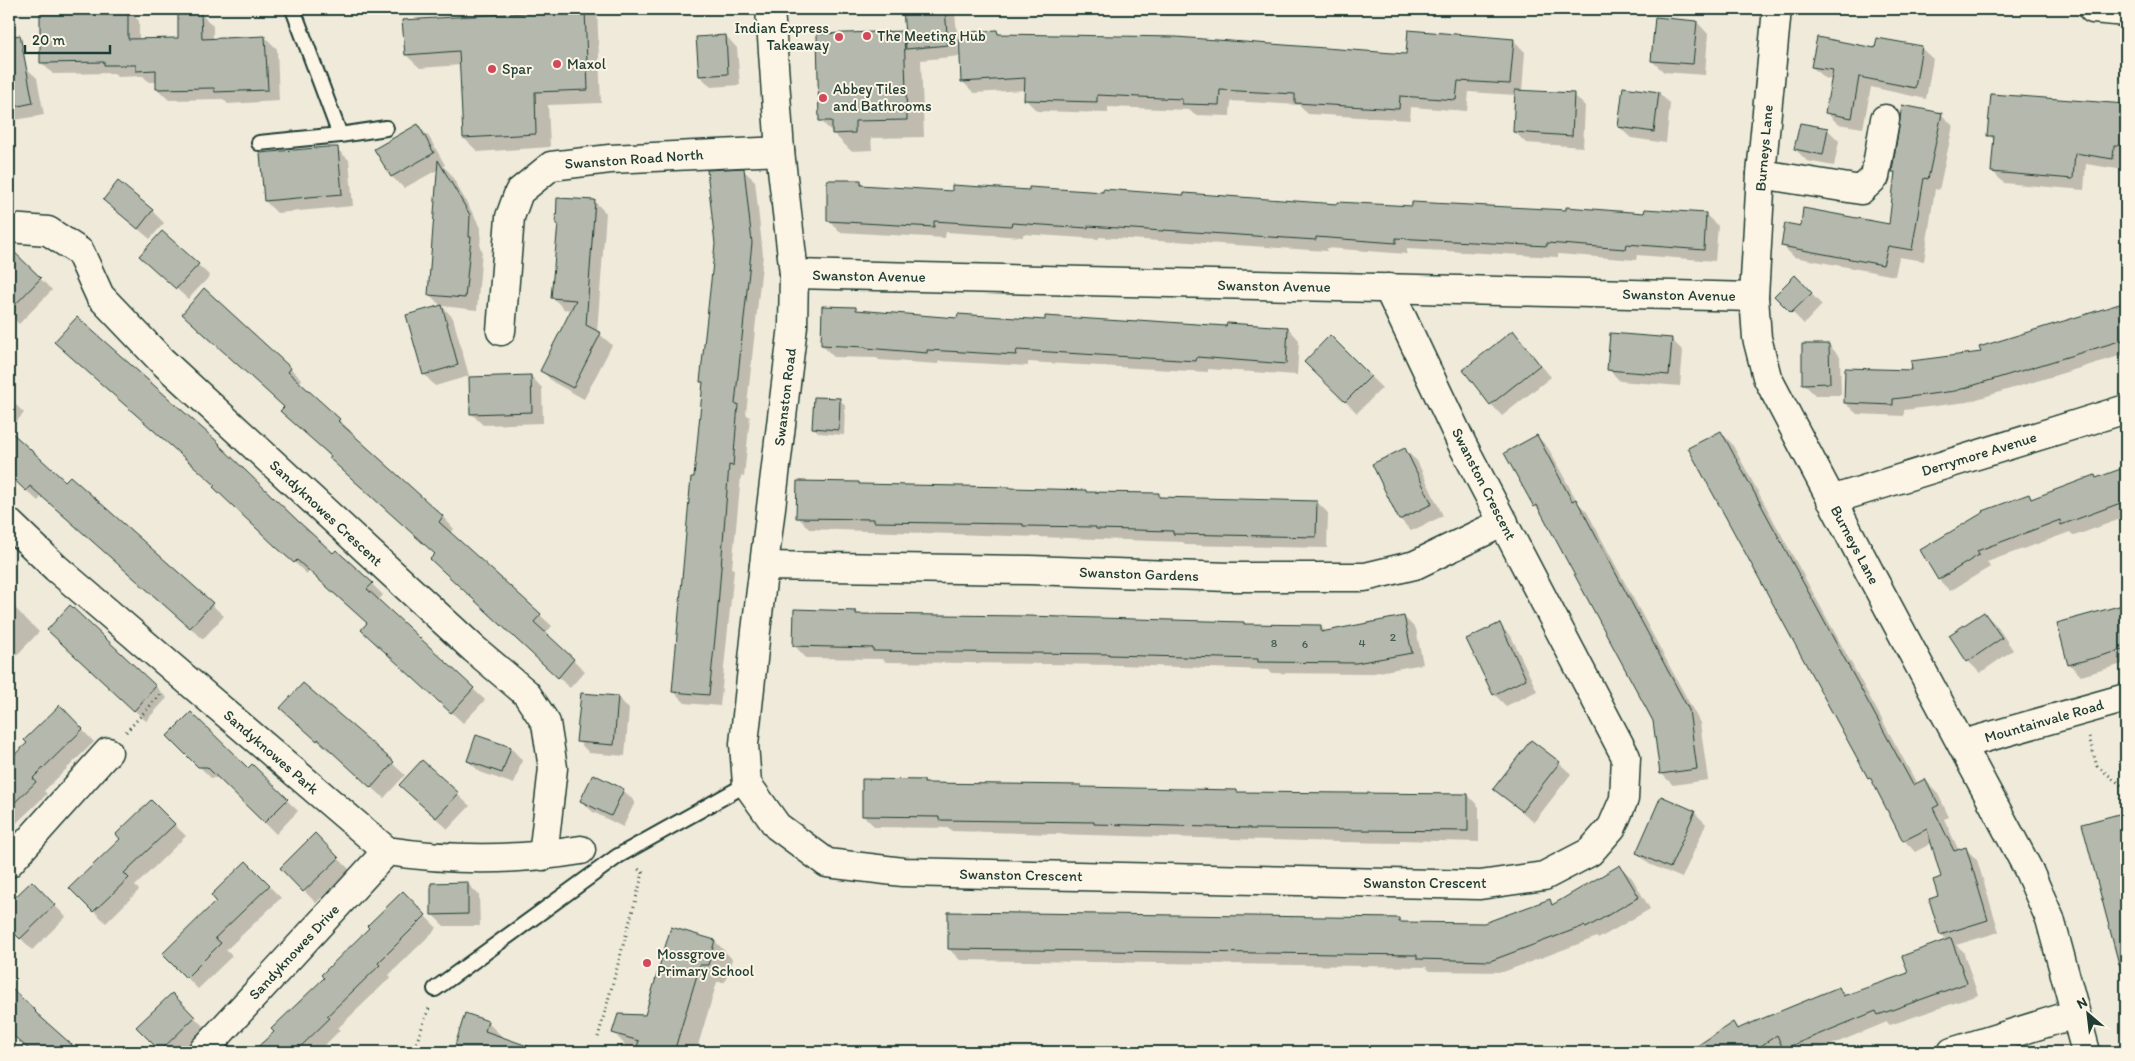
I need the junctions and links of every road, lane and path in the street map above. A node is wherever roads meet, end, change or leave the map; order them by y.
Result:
1 (293, 9) edge
2 (770, 9) edge
3 (1777, 9) edge
4 (2093, 9) edge
5 (2126, 12) edge
6 (1885, 120) dead end
7 (386, 128) dead end
8 (340, 135) junction
9 (259, 142) dead end
10 (780, 151) junction
11 (1761, 174) junction
12 (9, 228) edge
13 (794, 274) junction
14 (1388, 288) junction
15 (1754, 296) junction
16 (501, 331) dead end
17 (2126, 409) edge
18 (1831, 500) junction
19 (1504, 522) junction
20 (9, 523) edge
21 (764, 566) junction
22 (180, 674) junction
23 (2126, 698) edge
24 (2081, 710) junction
25 (1963, 744) junction
26 (108, 752) joint
27 (747, 784) junction
28 (2126, 789) edge
29 (581, 850) dead end
30 (387, 851) junction
31 (543, 856) junction
32 (618, 856) junction
33 (9, 863) edge
34 (435, 989) joint
35 (2075, 1014) junction
36 (598, 1037) dead end
37 (202, 1052) edge
38 (413, 1052) edge
39 (1952, 1052) edge
40 (2086, 1052) edge

1 - 8 lane
2 - 10 street, Swanston Road
3 - 11 street, Burneys Lane
4 - 5 street
6 - 11 street
7 - 8 lane
8 - 9 lane
10 - 13 street, Swanston Road
10 - 16 street, Swanston Road North
11 - 15 street, Burneys Lane
12 - 31 street, Sandyknowes Crescent
13 - 14 street, Swanston Avenue
13 - 21 street, Swanston Road
14 - 15 street, Swanston Avenue
14 - 19 street, Swanston Crescent
15 - 18 street, Burneys Lane
17 - 18 street, Derrymore Avenue
18 - 25 street, Burneys Lane
19 - 21 street, Swanston Gardens
19 - 27 street, Swanston Crescent
20 - 22 street, Sandyknowes Park
21 - 27 street, Swanston Road
22 - 26 path
22 - 30 street, Sandyknowes Park
23 - 24 street, Mountainvale Road
24 - 25 street, Mountainvale Road
24 - 28 path
25 - 35 street, Burneys Lane
26 - 33 street
27 - 32 lane
29 - 31 street
30 - 31 street
30 - 37 street, Sandyknowes Drive
32 - 34 lane
32 - 36 path
34 - 38 path
35 - 39 street
35 - 40 street, Burneys Lane

